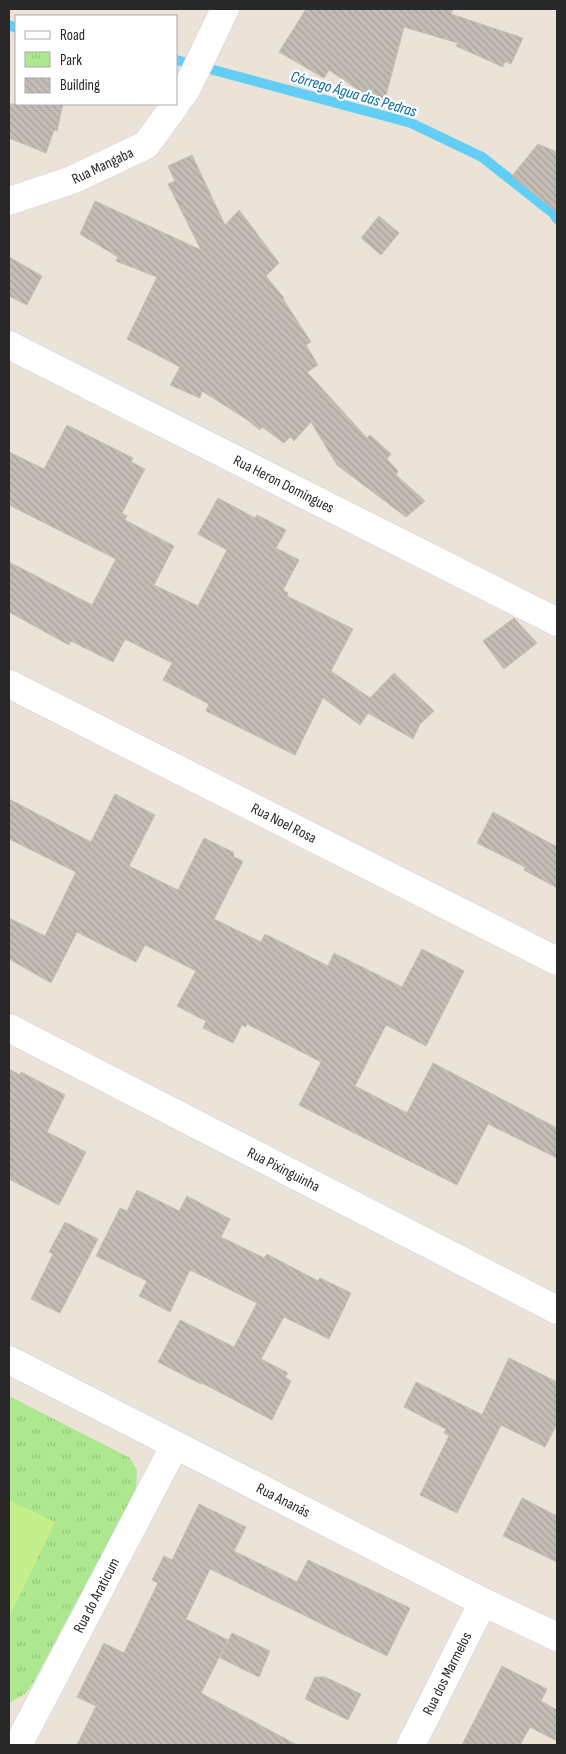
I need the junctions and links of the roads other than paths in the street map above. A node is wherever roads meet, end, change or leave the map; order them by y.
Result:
1 (225, 9) edge
2 (180, 99) edge
3 (176, 105) edge
4 (9, 201) edge
5 (9, 345) edge
6 (557, 622) edge
7 (9, 684) edge
8 (557, 961) edge
9 (9, 1028) edge
10 (557, 1310) edge
11 (9, 1360) edge
12 (175, 1445) junction
13 (483, 1602) junction
14 (557, 1637) edge
15 (17, 1733) edge
16 (411, 1745) edge

1 - 2 street, Rua Mangaba
3 - 4 street, Rua Mangaba
5 - 6 street, Rua Heron Domingues
7 - 8 street, Rua Noel Rosa
9 - 10 street, Rua Pixinguinha
11 - 12 street, Rua Ananás
12 - 13 street, Rua Ananás
12 - 15 street, Rua do Araticum
13 - 14 street, Rua Ananás
13 - 16 street, Rua dos Marmelos

